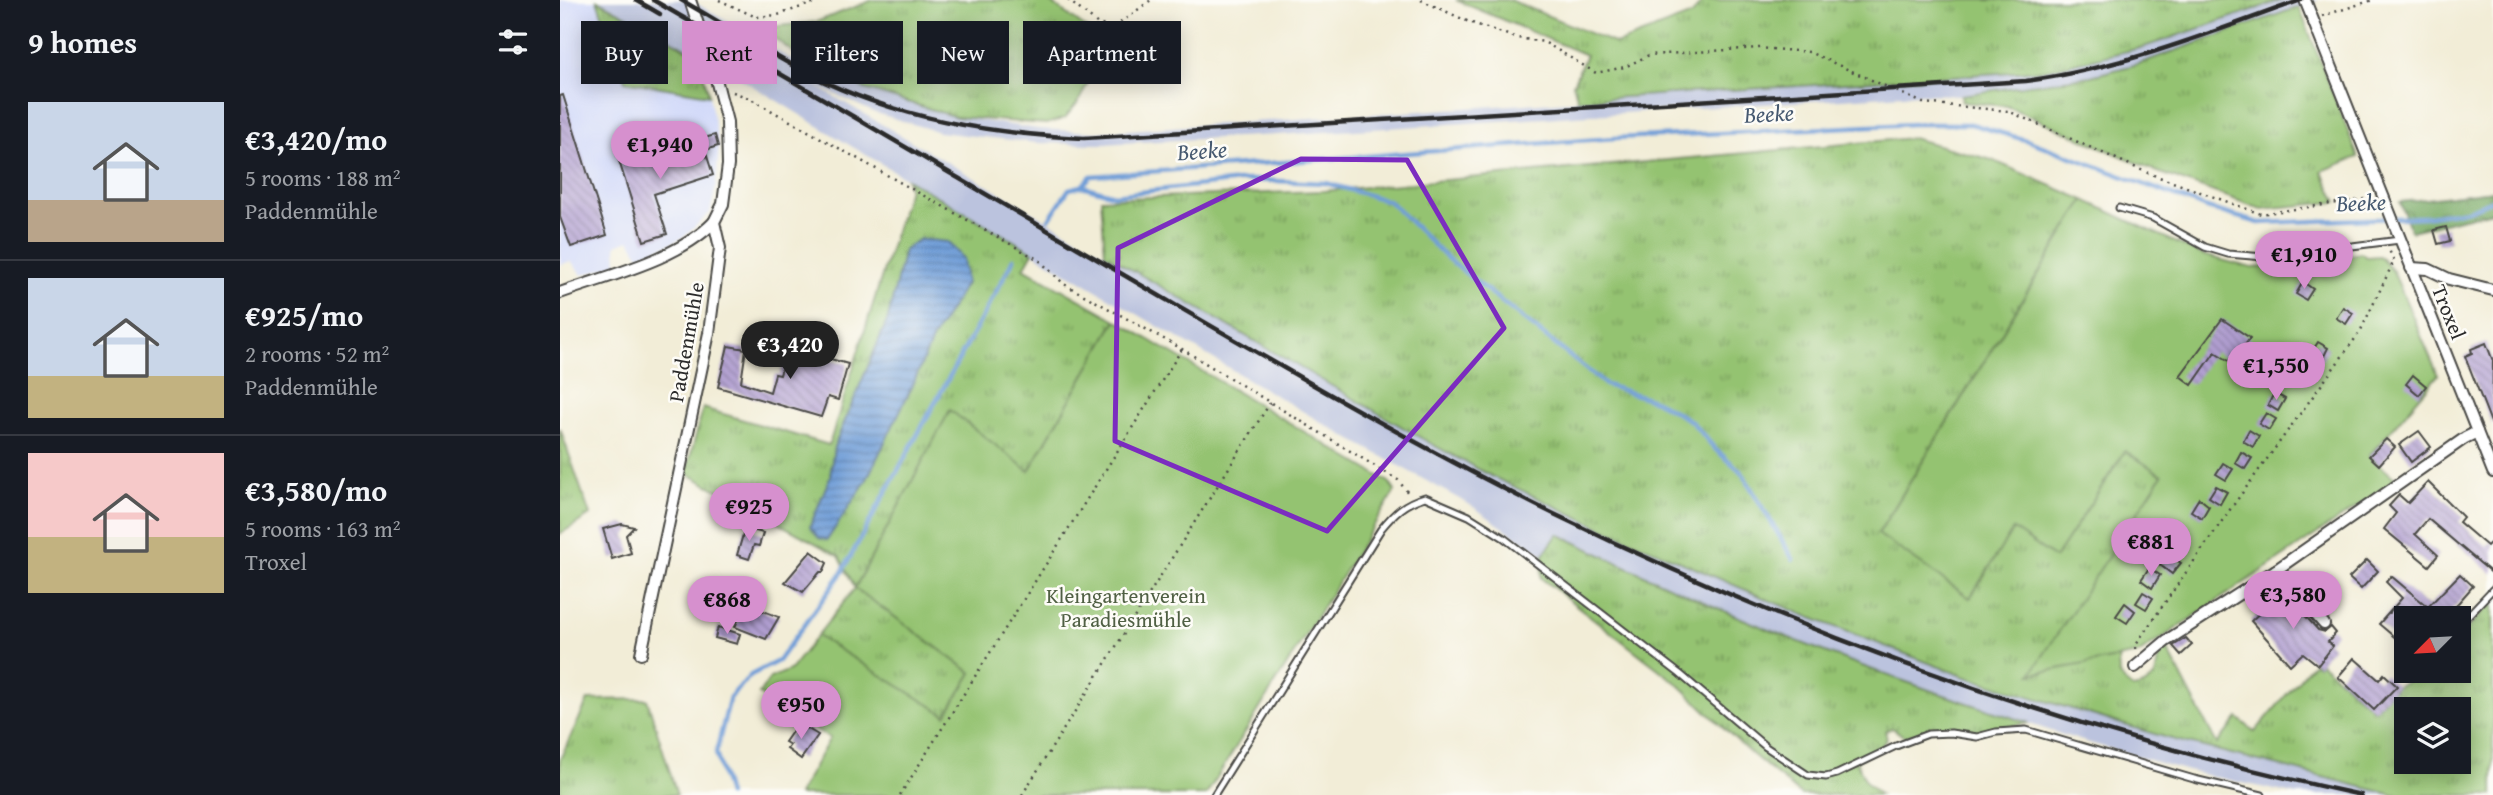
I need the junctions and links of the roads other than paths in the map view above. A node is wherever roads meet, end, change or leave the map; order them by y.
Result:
1 (690, 0) edge
2 (2305, 0) edge
3 (2119, 208) dead end
4 (714, 222) junction
5 (2398, 234) junction
6 (2411, 268) junction
7 (2493, 290) edge
8 (560, 293) edge
9 (2477, 432) junction
10 (2493, 472) edge
11 (2276, 570) junction
12 (2493, 589) edge
13 (2471, 612) edge
14 (2324, 624) dead end
15 (641, 653) dead end
16 (2135, 667) road end
17 (1214, 795) edge
18 (2262, 795) edge

1 - 4 street, Paddenmühle
2 - 5 street, Troxel
3 - 5 lane
4 - 8 street
4 - 15 street, Paddenmühle
5 - 6 street, Troxel
6 - 7 street
6 - 9 street, Troxel
9 - 10 street, Troxel
9 - 11 street
11 - 14 street
11 - 16 street
12 - 13 lane
17 - 18 lane

